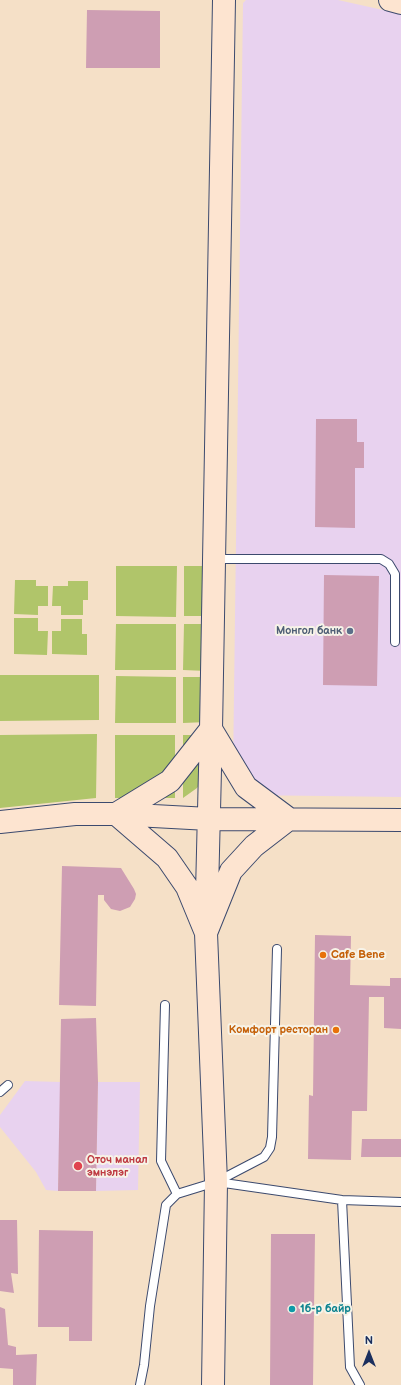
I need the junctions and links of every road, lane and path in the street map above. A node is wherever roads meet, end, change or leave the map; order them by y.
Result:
1 (224, 0) edge
2 (390, 0) edge
3 (401, 3) edge
4 (213, 559) junction
5 (395, 642) dead end
6 (211, 729) junction
7 (116, 814) junction
8 (209, 819) junction
9 (289, 819) junction
10 (401, 820) edge
11 (0, 822) edge
12 (206, 933) junction
13 (276, 949) dead end
14 (165, 1005) dead end
15 (8, 1085) dead end
16 (0, 1092) edge
17 (216, 1182) junction
18 (177, 1194) junction
19 (342, 1200) junction
20 (401, 1202) edge
21 (140, 1385) edge
22 (213, 1385) edge
23 (360, 1385) edge

1 - 4 main road
2 - 3 main road
4 - 5 lane
4 - 6 main road
6 - 7 main road
6 - 8 main road
6 - 9 main road
7 - 8 main road
7 - 11 main road
7 - 12 main road
8 - 9 main road
8 - 12 main road
9 - 10 main road
9 - 12 main road
12 - 17 main road
13 - 17 lane
14 - 18 lane
15 - 16 lane
17 - 18 lane
17 - 19 lane
17 - 22 main road
18 - 21 lane
19 - 20 lane
19 - 23 lane

